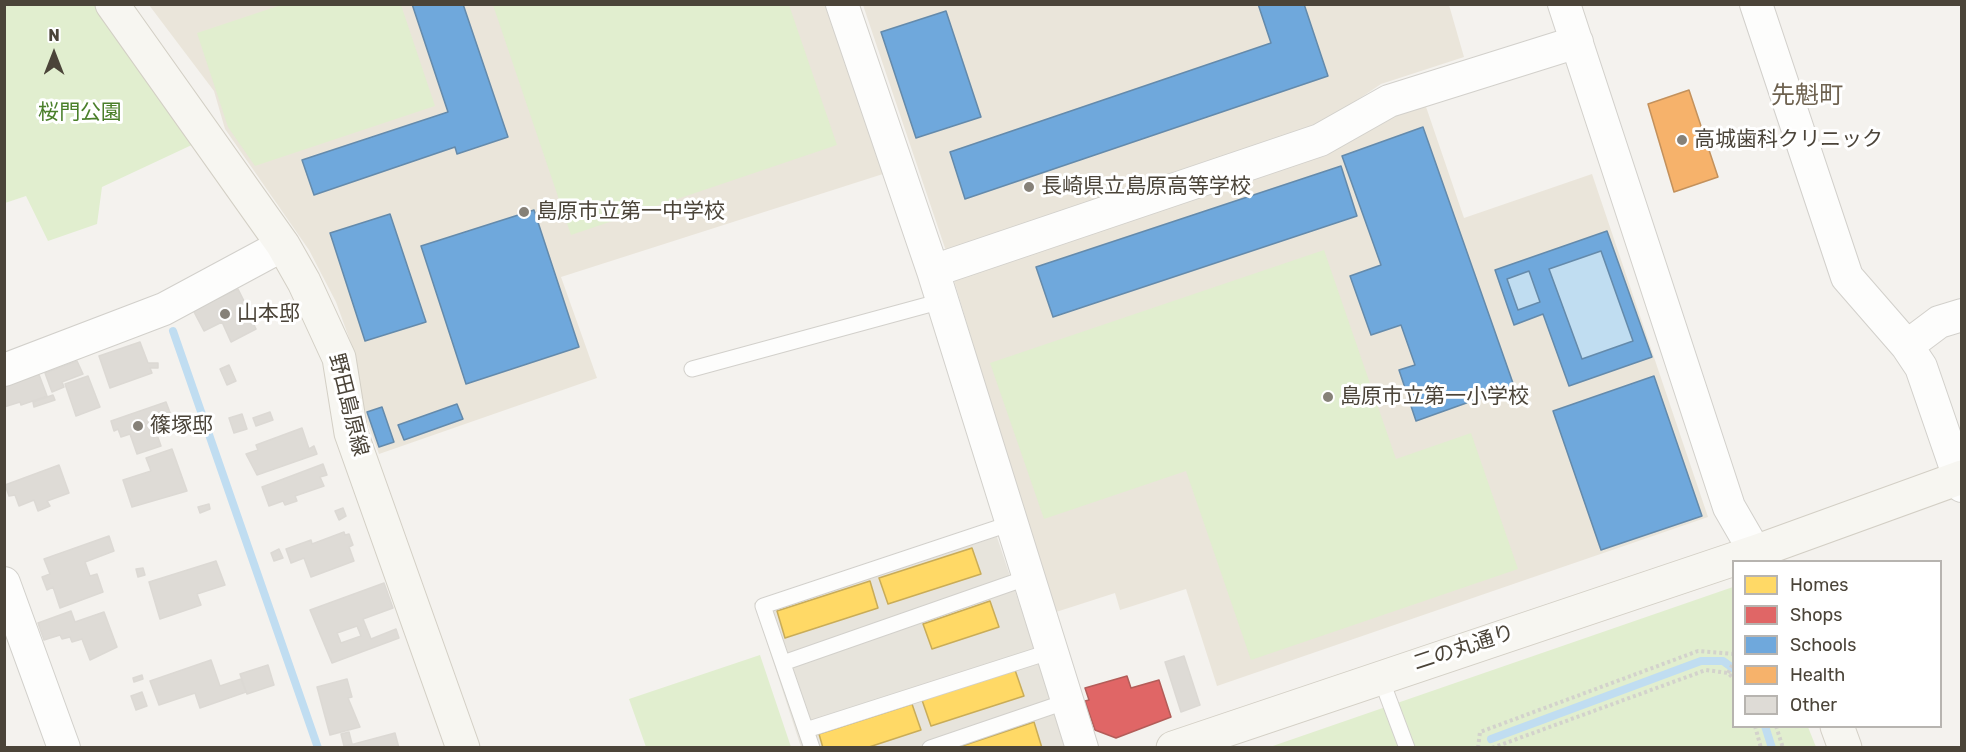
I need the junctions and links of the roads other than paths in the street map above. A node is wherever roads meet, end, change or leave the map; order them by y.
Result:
1 (112, 4) edge
2 (842, 4) edge
3 (1564, 4) edge
4 (1756, 4) edge
5 (1577, 42) junction
6 (283, 245) junction
7 (933, 271) junction
8 (942, 301) junction
9 (1962, 315) edge
10 (1907, 346) junction
11 (692, 369) dead end
12 (4, 370) edge
13 (1960, 480) edge
14 (1012, 523) junction
15 (1758, 557) edge
16 (1732, 565) edge
17 (1029, 578) junction
18 (4, 583) edge
19 (1052, 651) junction
20 (783, 663) junction
21 (1380, 676) junction
22 (1068, 701) junction
23 (1838, 728) edge
24 (806, 730) junction
25 (63, 747) edge
26 (463, 747) edge
27 (812, 747) edge
28 (930, 747) edge
29 (1082, 747) edge
30 (1173, 747) edge
31 (1407, 747) edge
32 (1845, 747) edge

1 - 6 street, 野田島原線
2 - 7 street
3 - 5 street
4 - 10 street
5 - 7 street
5 - 15 street
6 - 12 street
6 - 26 street, 野田島原線
7 - 8 street
8 - 11 lane
8 - 14 street
9 - 10 street
10 - 13 street
13 - 15 street, 二の丸通り
14 - 17 street
14 - 20 lane
16 - 21 street, 二の丸通り
17 - 19 street
17 - 20 lane
18 - 25 street
19 - 22 street
19 - 24 lane
20 - 24 lane
21 - 30 street, 二の丸通り
21 - 31 lane
22 - 28 lane
22 - 29 street
23 - 32 street
24 - 27 lane

